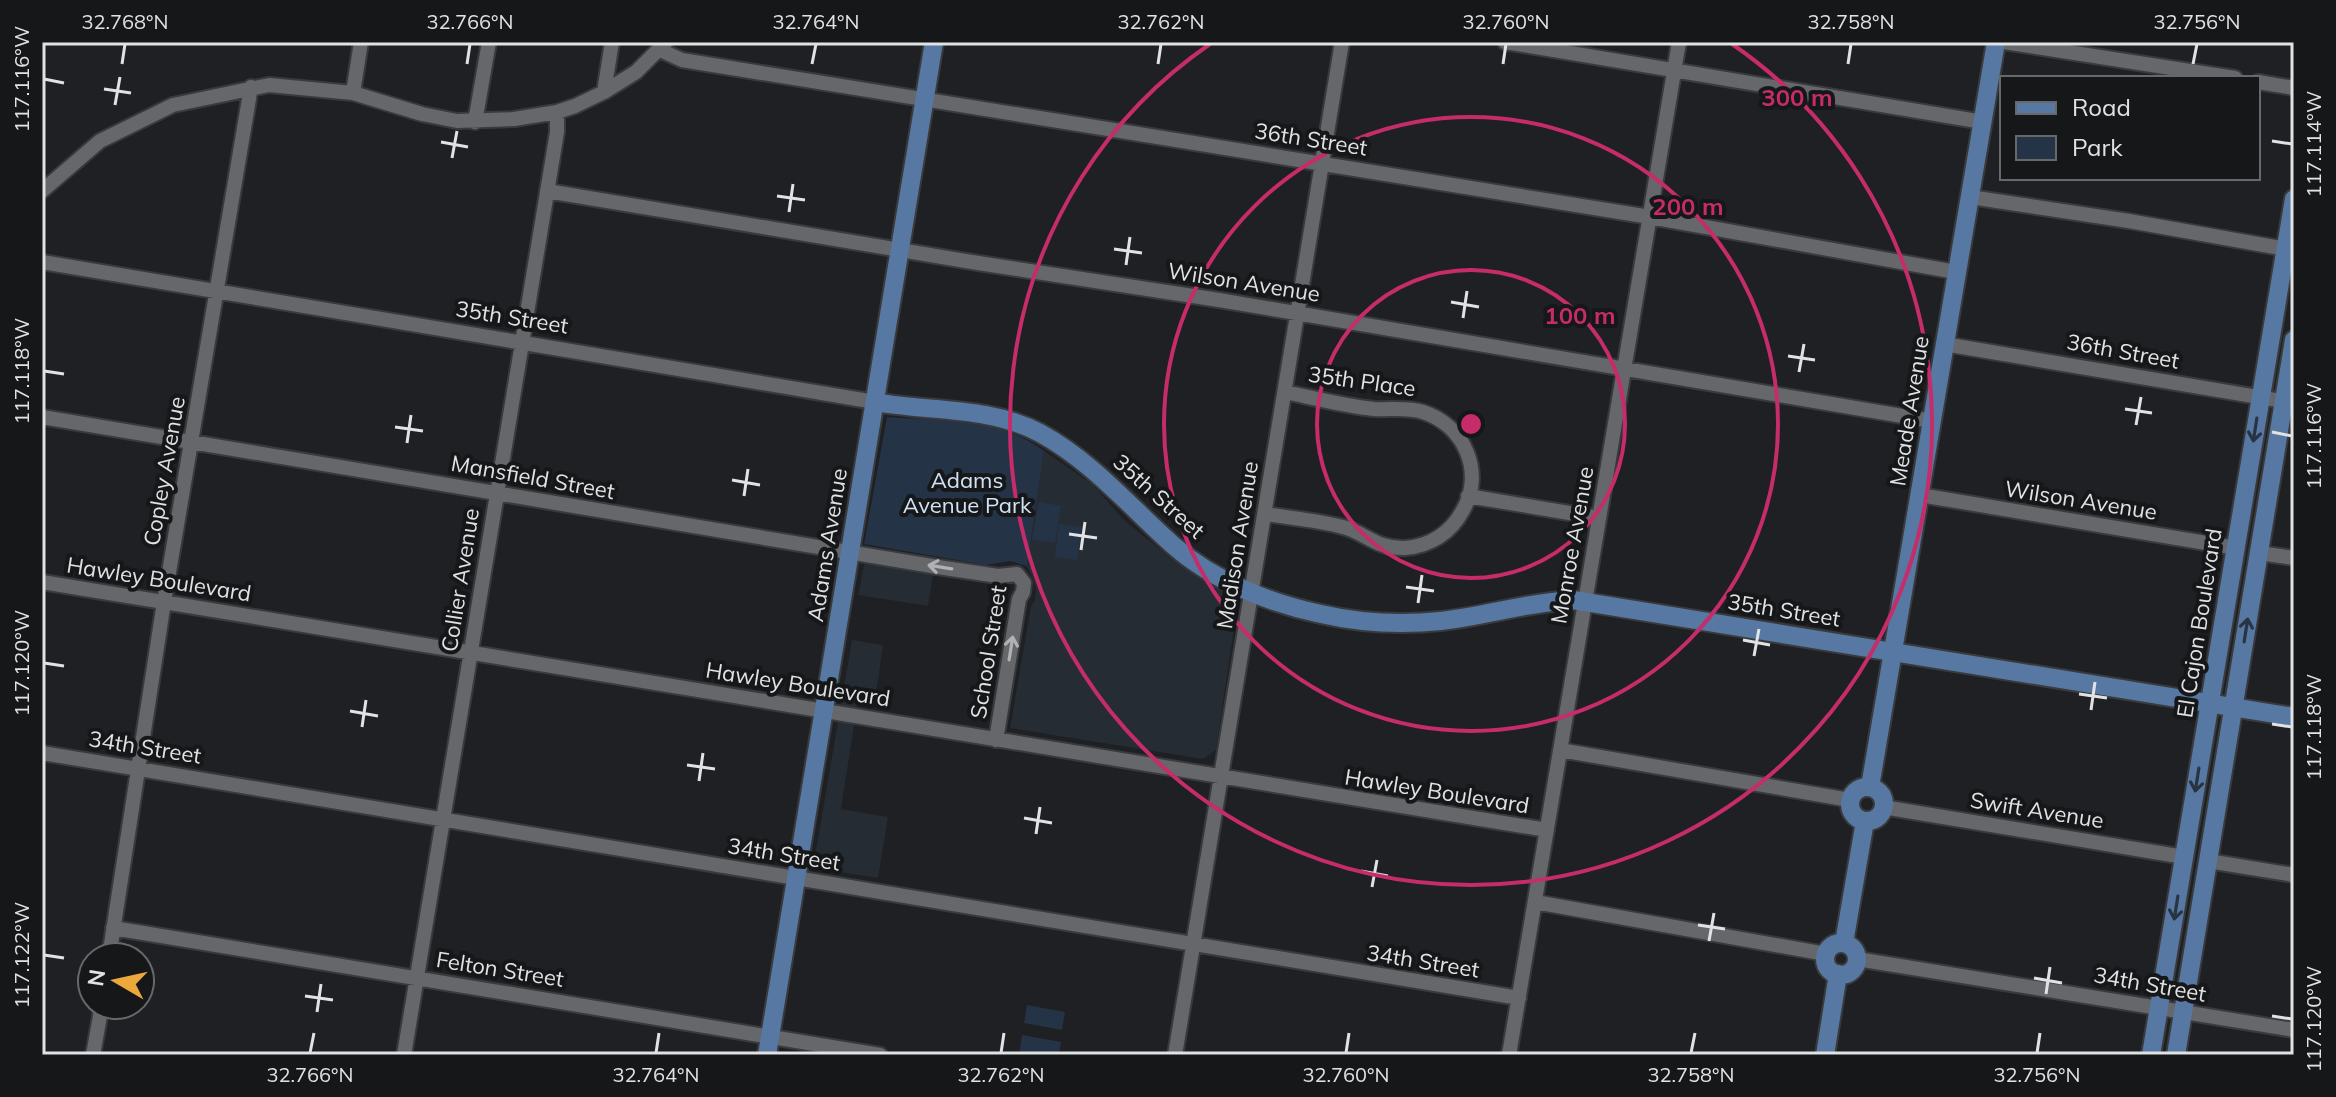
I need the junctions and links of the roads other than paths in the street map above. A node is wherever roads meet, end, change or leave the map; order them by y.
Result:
1 (361, 42) edge
2 (489, 42) edge
3 (612, 42) edge
4 (934, 42) edge
5 (1342, 42) edge
6 (1505, 42) edge
7 (1679, 42) edge
8 (1996, 42) edge
9 (2004, 42) edge
10 (663, 46) edge
11 (1674, 70) junction
12 (2222, 76) edge
13 (2260, 82) edge
14 (251, 87) junction
15 (2294, 88) edge
16 (604, 92) junction
17 (353, 93) junction
18 (924, 101) junction
19 (557, 112) junction
20 (475, 122) junction
21 (1983, 122) junction
22 (1323, 163) junction
23 (42, 191) edge
24 (547, 191) junction
25 (1970, 197) junction
26 (2294, 199) edge
27 (1650, 217) junction
28 (2286, 249) junction
29 (900, 250) junction
30 (42, 262) edge
31 (1956, 272) junction
32 (216, 292) junction
33 (1298, 313) junction
34 (2294, 340) edge
35 (522, 342) junction
36 (1944, 344) junction
37 (1624, 367) junction
38 (1285, 392) junction
39 (2261, 397) junction
40 (875, 402) junction
41 (2289, 402) edge
42 (42, 417) edge
43 (1932, 421) junction
44 (191, 442) junction
45 (497, 493) junction
46 (1920, 495) junction
47 (1468, 496) junction
48 (1265, 514) junction
49 (1599, 518) junction
50 (2236, 548) junction
51 (850, 551) junction
52 (2259, 553) junction
53 (2294, 558) edge
54 (1017, 574) joint
55 (42, 582) edge
56 (1251, 593) junction
57 (1584, 601) junction
58 (164, 602) junction
59 (470, 652) junction
60 (1893, 652) junction
61 (2210, 703) junction
62 (2233, 706) junction
63 (823, 711) junction
64 (2294, 717) edge
65 (996, 740) junction
66 (1560, 750) junction
67 (42, 753) edge
68 (137, 768) junction
69 (1221, 778) junction
70 (1870, 787) junction
71 (1850, 800) junction
72 (1883, 807) junction
73 (443, 819) junction
74 (1865, 821) junction
75 (1547, 830) junction
76 (2184, 857) junction
77 (2208, 861) junction
78 (2294, 875) edge
79 (796, 878) junction
80 (1535, 902) junction
81 (113, 928) junction
82 (111, 941) edge
83 (1844, 943) junction
84 (1193, 946) junction
85 (1826, 954) junction
86 (1857, 959) junction
87 (1838, 974) junction
88 (417, 978) junction
89 (1519, 998) junction
90 (2159, 1008) junction
91 (2182, 1012) junction
92 (99, 1021) edge
93 (2294, 1030) edge
94 (769, 1046) edge
95 (93, 1055) edge
96 (404, 1055) edge
97 (880, 1055) edge
98 (1175, 1055) edge
99 (1510, 1055) edge
100 (1825, 1055) edge
101 (2151, 1055) edge
102 (2176, 1055) edge

1 - 17 street
2 - 20 street
3 - 16 street
4 - 18 main road, Adams Avenue
5 - 22 street, Madison Avenue
6 - 11 street
7 - 11 street, Monroe Avenue
8 - 21 main road, Meade Avenue
9 - 12 street
10 - 16 street
10 - 18 street, 36th Street
11 - 21 street
11 - 27 street, Monroe Avenue
13 - 15 street
14 - 17 street
14 - 23 street
14 - 32 street, Copley Avenue
16 - 19 street
17 - 20 street
18 - 22 street, 36th Street
18 - 29 main road, Adams Avenue
19 - 20 street
19 - 24 street, Collier Avenue
21 - 25 main road, Meade Avenue
22 - 27 street, 36th Street
22 - 33 street, Madison Avenue
24 - 29 street, Wilson Avenue
24 - 35 street, Collier Avenue
25 - 28 street
25 - 31 main road, Meade Avenue
26 - 28 main road, El Cajon Boulevard
27 - 31 street, 36th Street
27 - 37 street, Monroe Avenue
28 - 39 main road, El Cajon Boulevard
29 - 33 street, Wilson Avenue
29 - 40 main road, Adams Avenue
30 - 32 street, 35th Street
31 - 36 main road, Meade Avenue
32 - 35 street, 35th Street
32 - 44 street, Copley Avenue
33 - 37 street, Wilson Avenue
33 - 38 street, Madison Avenue
34 - 41 main road
35 - 40 street, 35th Street
35 - 45 street, Collier Avenue
36 - 39 street, 36th Street
36 - 43 main road, Meade Avenue
37 - 43 street, Wilson Avenue
37 - 49 street, Monroe Avenue
38 - 47 street, 35th Place
38 - 48 street, Madison Avenue
39 - 41 street, 36th Street
39 -> 50 main road, El Cajon Boulevard
40 - 51 main road, Adams Avenue
40 - 56 main road, 35th Street
41 - 52 main road
42 - 44 street, Mansfield Street
43 - 46 main road, Meade Avenue
44 - 45 street, Mansfield Street
44 - 58 street, Copley Avenue
45 - 51 street, Mansfield Street
45 - 59 street, Collier Avenue
46 - 50 street, Wilson Avenue
46 - 60 main road, Meade Avenue
47 - 48 street, 35th Place
47 - 49 street
48 - 56 street, Madison Avenue
49 - 57 street, Monroe Avenue
50 - 61 main road, El Cajon Boulevard
54 -> 51 street, Mansfield Street
51 - 63 main road, Adams Avenue
52 - 53 street
62 -> 52 main road
65 -> 54 street, School Street
55 - 58 street, Hawley Boulevard
56 - 57 main road, 35th Street
56 - 69 street, Madison Avenue
57 - 60 main road, 35th Street
57 - 66 street, Monroe Avenue
58 - 59 street, Hawley Boulevard
58 - 68 street, Copley Avenue
59 - 63 street, Hawley Boulevard
59 - 73 street, Collier Avenue
60 - 61 main road, 35th Street
60 - 70 main road, Meade Avenue
61 - 62 main road, 35th Street
61 -> 76 main road, El Cajon Boulevard
62 - 64 main road, 35th Street
62 - 77 main road
63 - 65 street, Hawley Boulevard
63 - 79 main road, Adams Avenue
65 - 69 street, Hawley Boulevard
66 - 71 street
66 - 75 street, Monroe Avenue
67 - 68 street, 34th Street
68 - 73 street, 34th Street
68 - 81 street, Copley Avenue
69 - 75 street, Hawley Boulevard
69 - 84 street, Madison Avenue
70 - 71 main road
70 - 72 main road
71 - 74 main road
72 - 74 main road
72 - 76 street, Swift Avenue
73 - 79 street, 34th Street
73 - 88 street, Collier Avenue
74 - 83 main road
75 - 80 street, Monroe Avenue
76 -> 90 main road, El Cajon Boulevard
77 - 78 street
77 - 91 main road
79 - 84 street, 34th Street
79 - 94 main road, Adams Avenue
80 - 85 street
80 - 89 street, Monroe Avenue
81 - 82 street, Copley Avenue
81 - 88 street, Felton Street
83 - 85 main road
83 - 86 main road
84 - 89 street, 34th Street
84 - 98 street, Madison Avenue
85 - 87 main road
86 - 87 main road
86 - 90 street, 34th Street
87 - 100 main road
88 - 94 street, Felton Street
88 - 96 street, Collier Avenue
89 - 99 street, Monroe Avenue
90 - 91 street, 34th Street
90 - 101 main road, El Cajon Boulevard
91 - 93 street, 34th Street
91 - 102 main road
92 - 95 street
94 - 97 street, Felton Street

